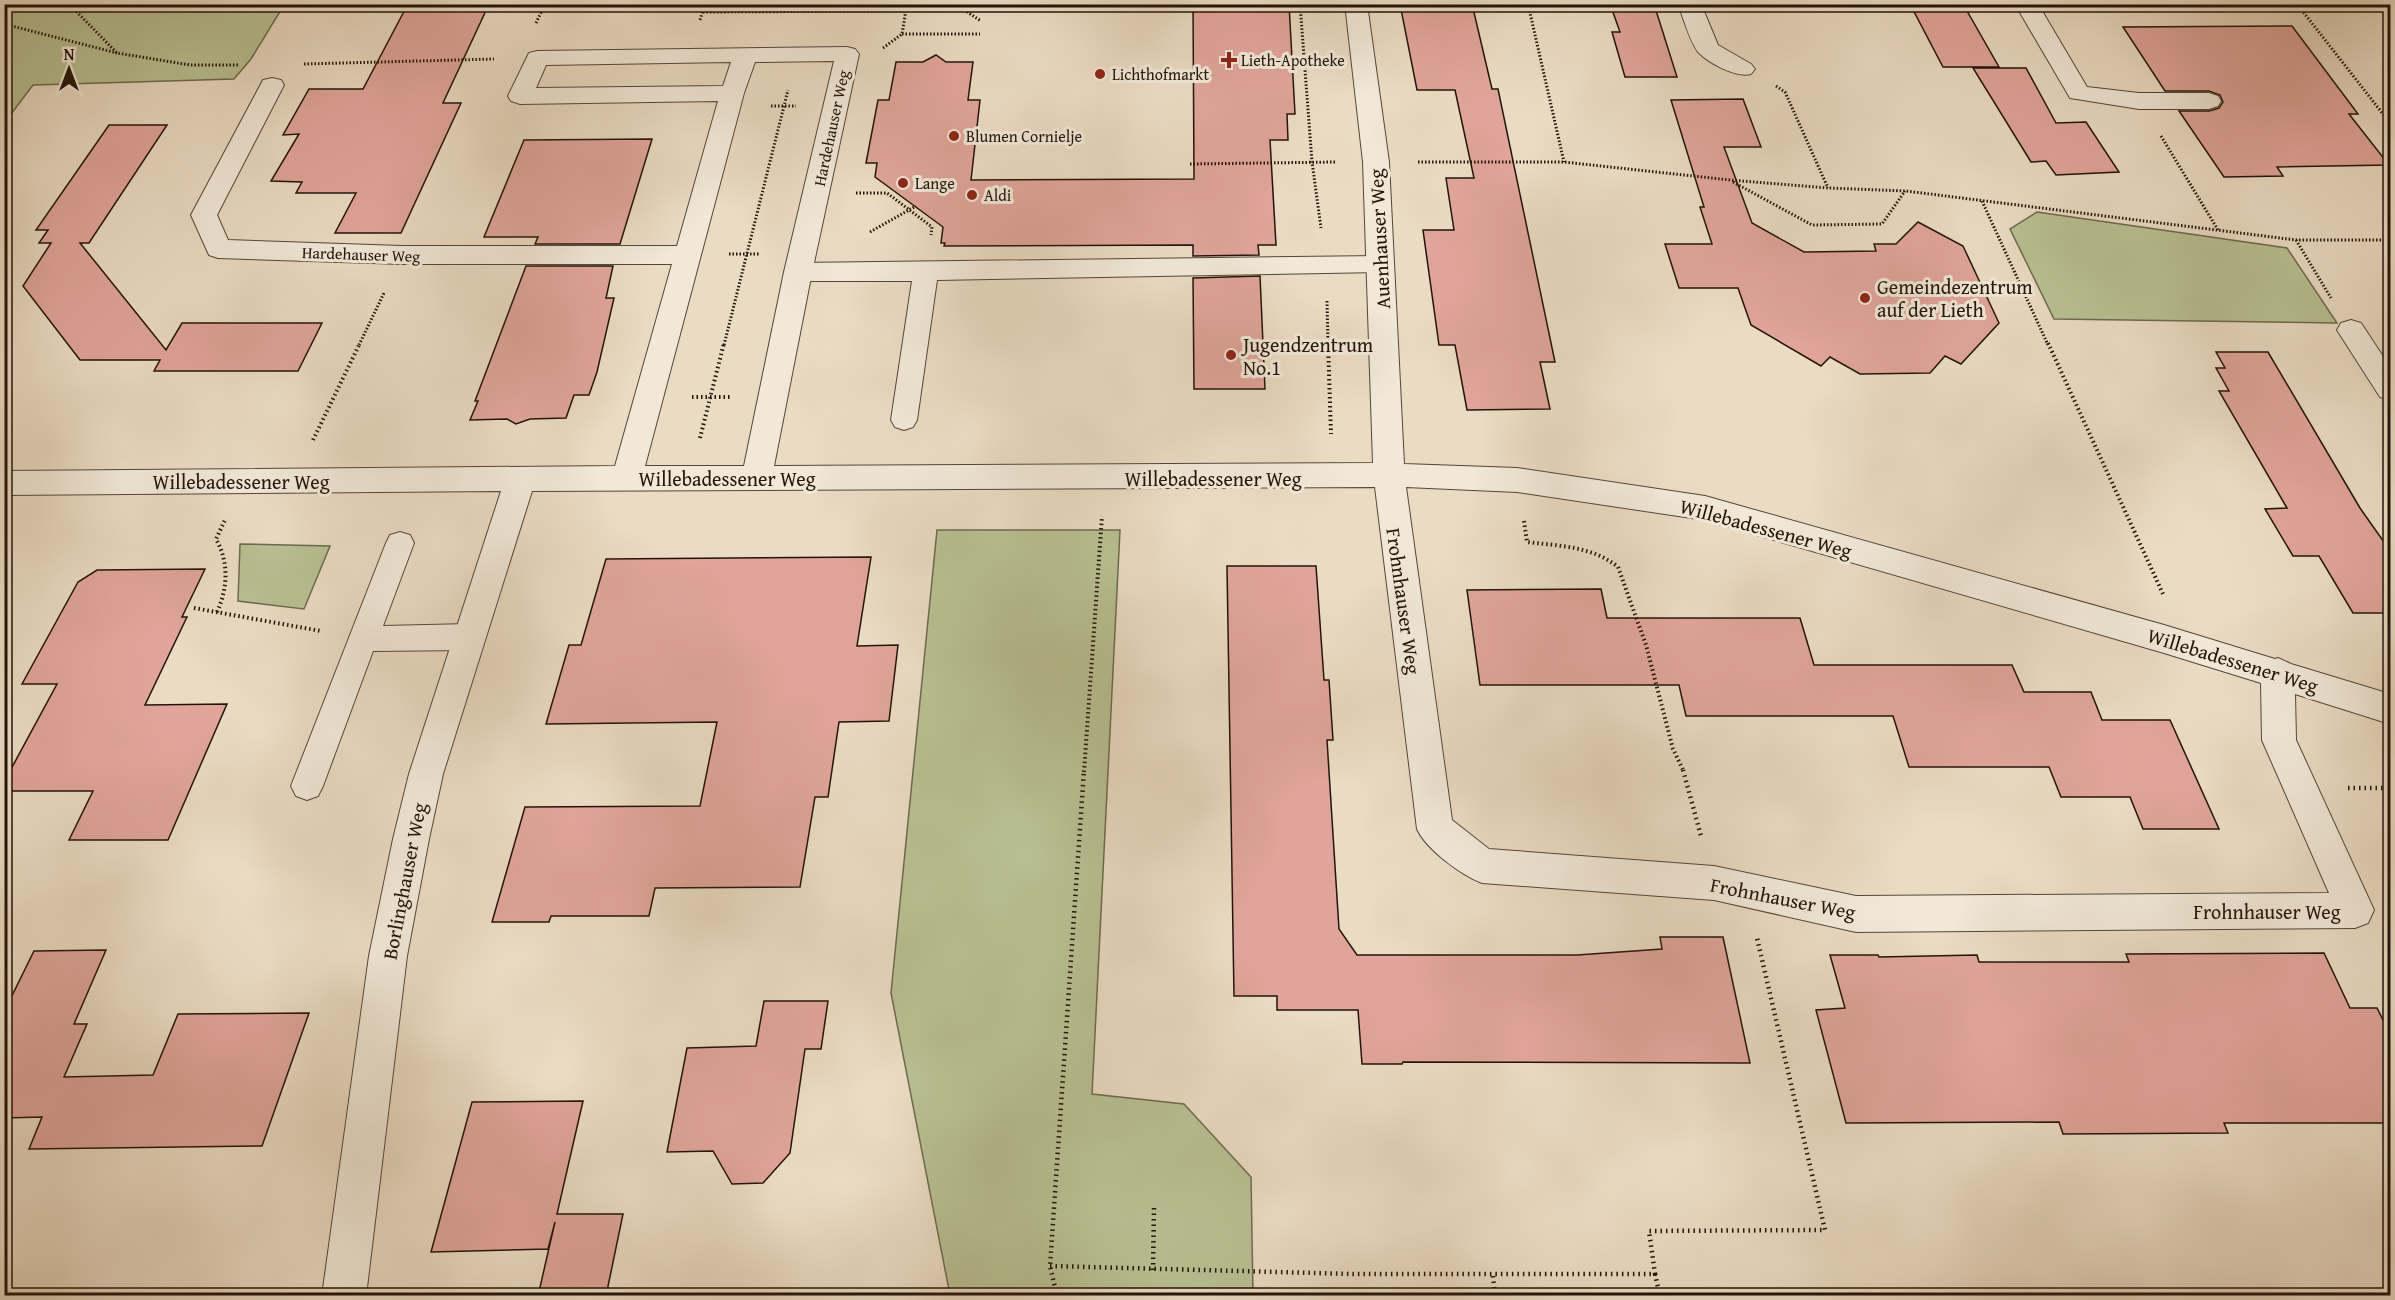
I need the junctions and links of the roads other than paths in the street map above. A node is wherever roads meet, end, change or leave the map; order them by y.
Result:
1 (1356, 4) edge
2 (1689, 4) edge
3 (2026, 4) edge
4 (746, 55) junction
5 (1743, 69) road end
6 (272, 85) dead end
7 (730, 100) junction
8 (2209, 101) dead end
9 (688, 255) junction
10 (801, 263) junction
11 (1381, 264) junction
12 (926, 272) junction
13 (2351, 330) road end
14 (2391, 389) edge
15 (904, 420) dead end
16 (1389, 475) junction
17 (757, 477) junction
18 (627, 478) junction
19 (520, 480) junction
20 (4, 483) edge
21 (400, 543) dead end
22 (470, 637) junction
23 (363, 639) junction
24 (2278, 672) junction
25 (2391, 709) edge
26 (307, 786) dead end
27 (344, 1296) edge

1 - 11 street, Auenhauser Weg
2 - 5 street
3 - 8 street
4 - 7 street
4 - 7 street, Hardehauser Weg
4 - 10 street, Hardehauser Weg
6 - 9 street, Hardehauser Weg
7 - 9 street
9 - 18 street
10 - 12 lane
10 - 17 street, Hardehauser Weg
11 - 12 lane
11 - 16 street, Auenhauser Weg
12 - 15 lane
13 - 14 street
16 - 17 street, Willebadessener Weg
16 - 24 street, Willebadessener Weg
16 - 24 street, Frohnhauser Weg
17 - 18 street, Willebadessener Weg
18 - 19 street, Willebadessener Weg
19 - 20 street, Willebadessener Weg
19 - 22 street, Borlinghauser Weg
21 - 23 lane
22 - 23 lane
22 - 27 street, Borlinghauser Weg
23 - 26 lane
24 - 25 street, Willebadessener Weg

